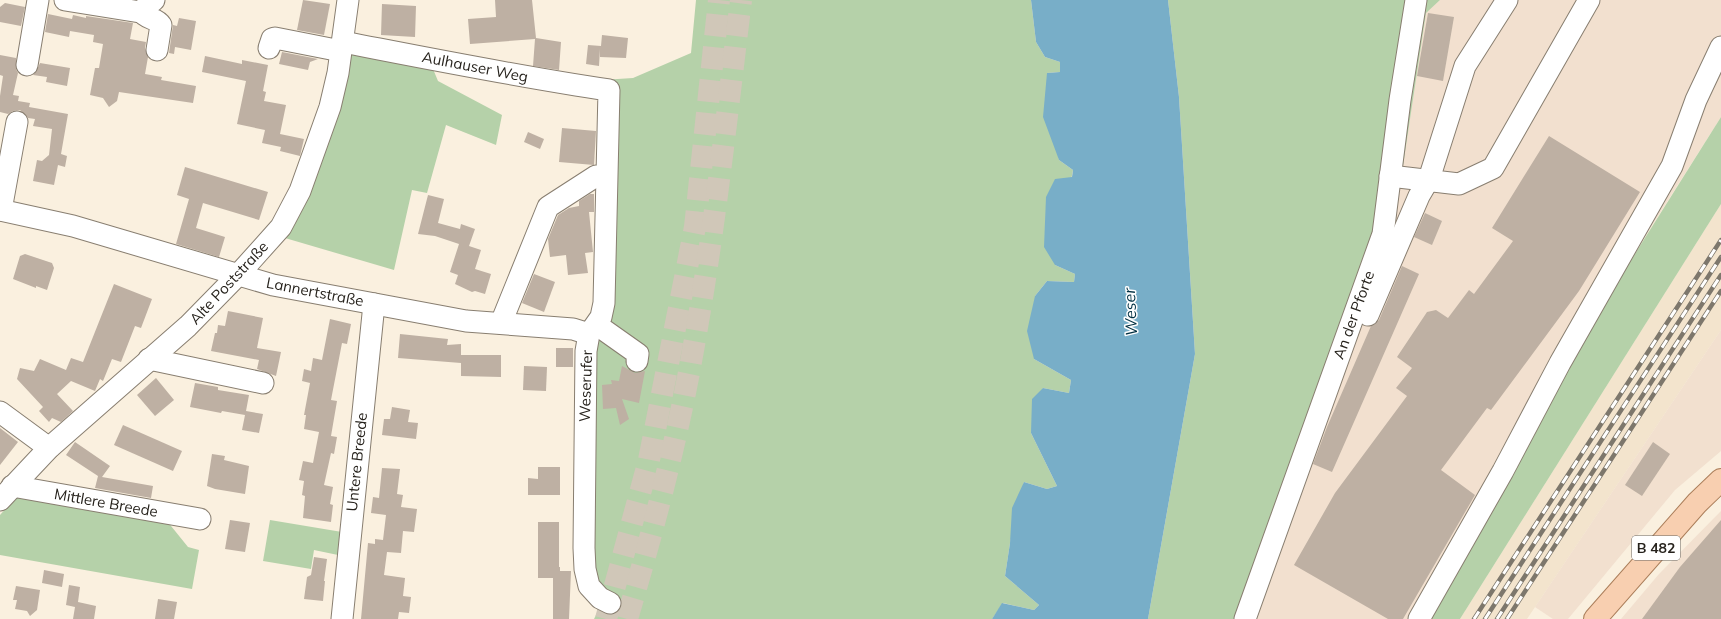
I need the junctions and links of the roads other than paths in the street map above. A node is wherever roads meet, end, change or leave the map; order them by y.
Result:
1 (38, 0) edge
2 (65, 0) edge
3 (348, 0) edge
4 (1416, 0) edge
5 (1506, 0) edge
6 (1589, 0) edge
7 (147, 6) edge
8 (342, 46) junction
9 (1721, 47) edge
10 (269, 48) dead end
11 (157, 50) dead end
12 (26, 65) dead end
13 (609, 90) joint
14 (17, 122) dead end
15 (596, 176) dead end
16 (1390, 176) junction
17 (1429, 179) junction
18 (1, 210) edge
19 (238, 276) junction
20 (374, 304) junction
21 (501, 324) junction
22 (593, 329) junction
23 (149, 359) junction
24 (637, 361) dead end
25 (1335, 370) junction
26 (263, 383) dead end
27 (0, 412) edge
28 (49, 448) junction
29 (1721, 480) edge
30 (6, 493) edge
31 (200, 519) dead end
32 (610, 603) dead end
33 (342, 619) edge
34 (1245, 619) edge
35 (1419, 619) edge
36 (1595, 619) edge

1 - 12 street
2 - 7 street
3 - 8 street, Alte Poststraße
4 - 16 street, An der Pforte
5 - 17 street
6 - 17 street
7 - 11 street
8 - 10 street, Aulhauser Weg
8 - 13 street, Aulhauser Weg
8 - 19 street, Alte Poststraße
9 - 35 street
13 - 22 street, Weserufer
14 - 18 street
15 - 21 street
16 - 17 street
16 - 25 street, An der Pforte
17 - 25 street
18 - 19 street, Lannertstraße
19 - 20 street, Lannertstraße
19 - 23 street, Alte Poststraße
20 - 21 street, Lannertstraße
20 - 33 street, Untere Breede
21 - 22 street, Lannertstraße
22 - 24 street
22 - 32 street, Weserufer
23 - 26 street
23 - 28 street, Alte Poststraße
25 - 34 street, An der Pforte
27 - 28 street
28 - 30 street, Alte Poststraße
29 - 36 main road, B 482
30 - 31 street, Mittlere Breede

